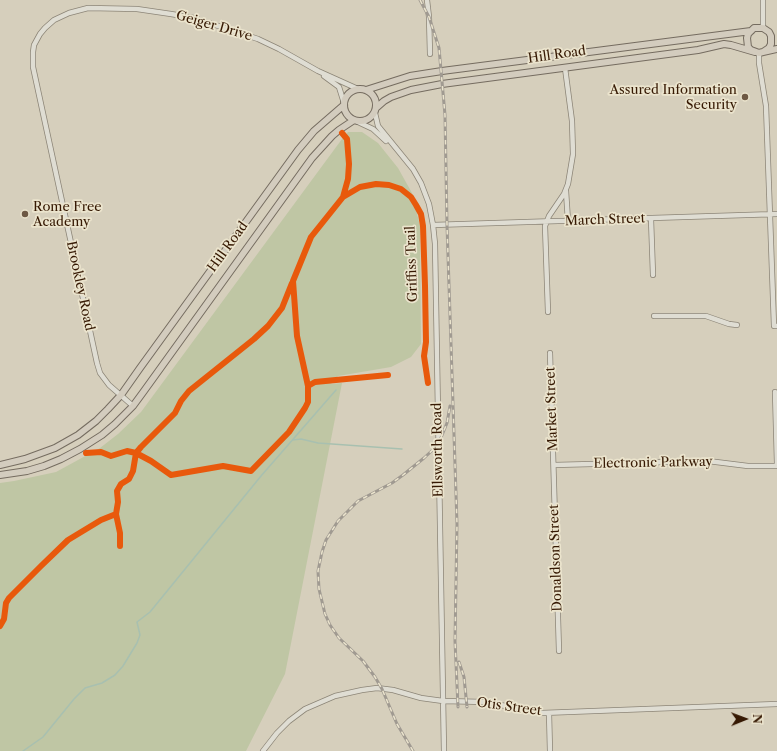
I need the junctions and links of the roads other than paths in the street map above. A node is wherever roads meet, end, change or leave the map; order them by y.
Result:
1 (427, 0) edge
2 (763, 0) edge
3 (763, 28) junction
4 (751, 31) junction
5 (769, 32) junction
6 (777, 34) edge
7 (777, 49) edge
8 (759, 52) junction
9 (430, 54) dead end
10 (32, 59) joint
11 (565, 68) junction
12 (318, 71) junction
13 (358, 89) junction
14 (366, 90) junction
15 (344, 104) junction
16 (376, 111) junction
17 (356, 121) junction
18 (403, 156) junction
19 (566, 189) junction
20 (770, 214) junction
21 (777, 214) edge
22 (651, 219) junction
23 (547, 221) junction
24 (568, 221) junction
25 (433, 225) junction
26 (653, 275) dead end
27 (548, 312) dead end
28 (654, 316) dead end
29 (737, 325) dead end
30 (776, 326) edge
31 (550, 353) dead end
32 (775, 392) dead end
33 (121, 395) junction
34 (133, 406) junction
35 (0, 465) edge
36 (554, 465) junction
37 (777, 465) edge
38 (0, 475) edge
39 (559, 651) dead end
40 (443, 701) junction
41 (777, 704) edge
42 (549, 713) junction
43 (263, 751) edge
44 (444, 751) edge
45 (550, 751) edge

1 - 9 street
2 - 3 street
3 - 4 main road
3 - 5 main road
4 - 8 main road
4 - 14 main road, Hill Road
5 - 6 main road
5 - 8 main road
7 - 8 main road
8 - 11 main road, Hill Road
8 - 20 street
10 - 12 street, Geiger Drive
10 - 33 street, Brookley Road
11 - 16 main road, Hill Road
11 - 19 street
12 - 13 street, Geiger Drive
12 - 15 street, Geiger Drive
13 - 14 main road
13 - 15 main road
14 - 16 main road
15 - 17 main road
15 - 33 main road, Hill Road
16 - 17 main road
16 - 18 street, Ellsworth Road
17 - 18 street, Ellsworth Road
17 - 34 main road, Hill Road
18 - 25 street, Ellsworth Road
19 - 23 street
19 - 24 street
20 - 21 street, March Street
20 - 22 street, March Street
20 - 30 street
22 - 24 street, March Street
22 - 26 street
23 - 24 street, March Street
23 - 25 street, March Street
23 - 27 street
25 - 40 street, Ellsworth Road
28 - 29 street
31 - 36 street, Market Street
32 - 37 street
33 - 34 street, Brookley Road
33 - 35 main road, Hill Road
34 - 38 main road, Hill Road
36 - 37 street, Electronic Parkway
36 - 39 street, Donaldson Street
40 - 42 street, Otis Street
40 - 43 street, Otis Street
40 - 44 street, Ellsworth Road
41 - 42 street, Otis Street
42 - 45 street

